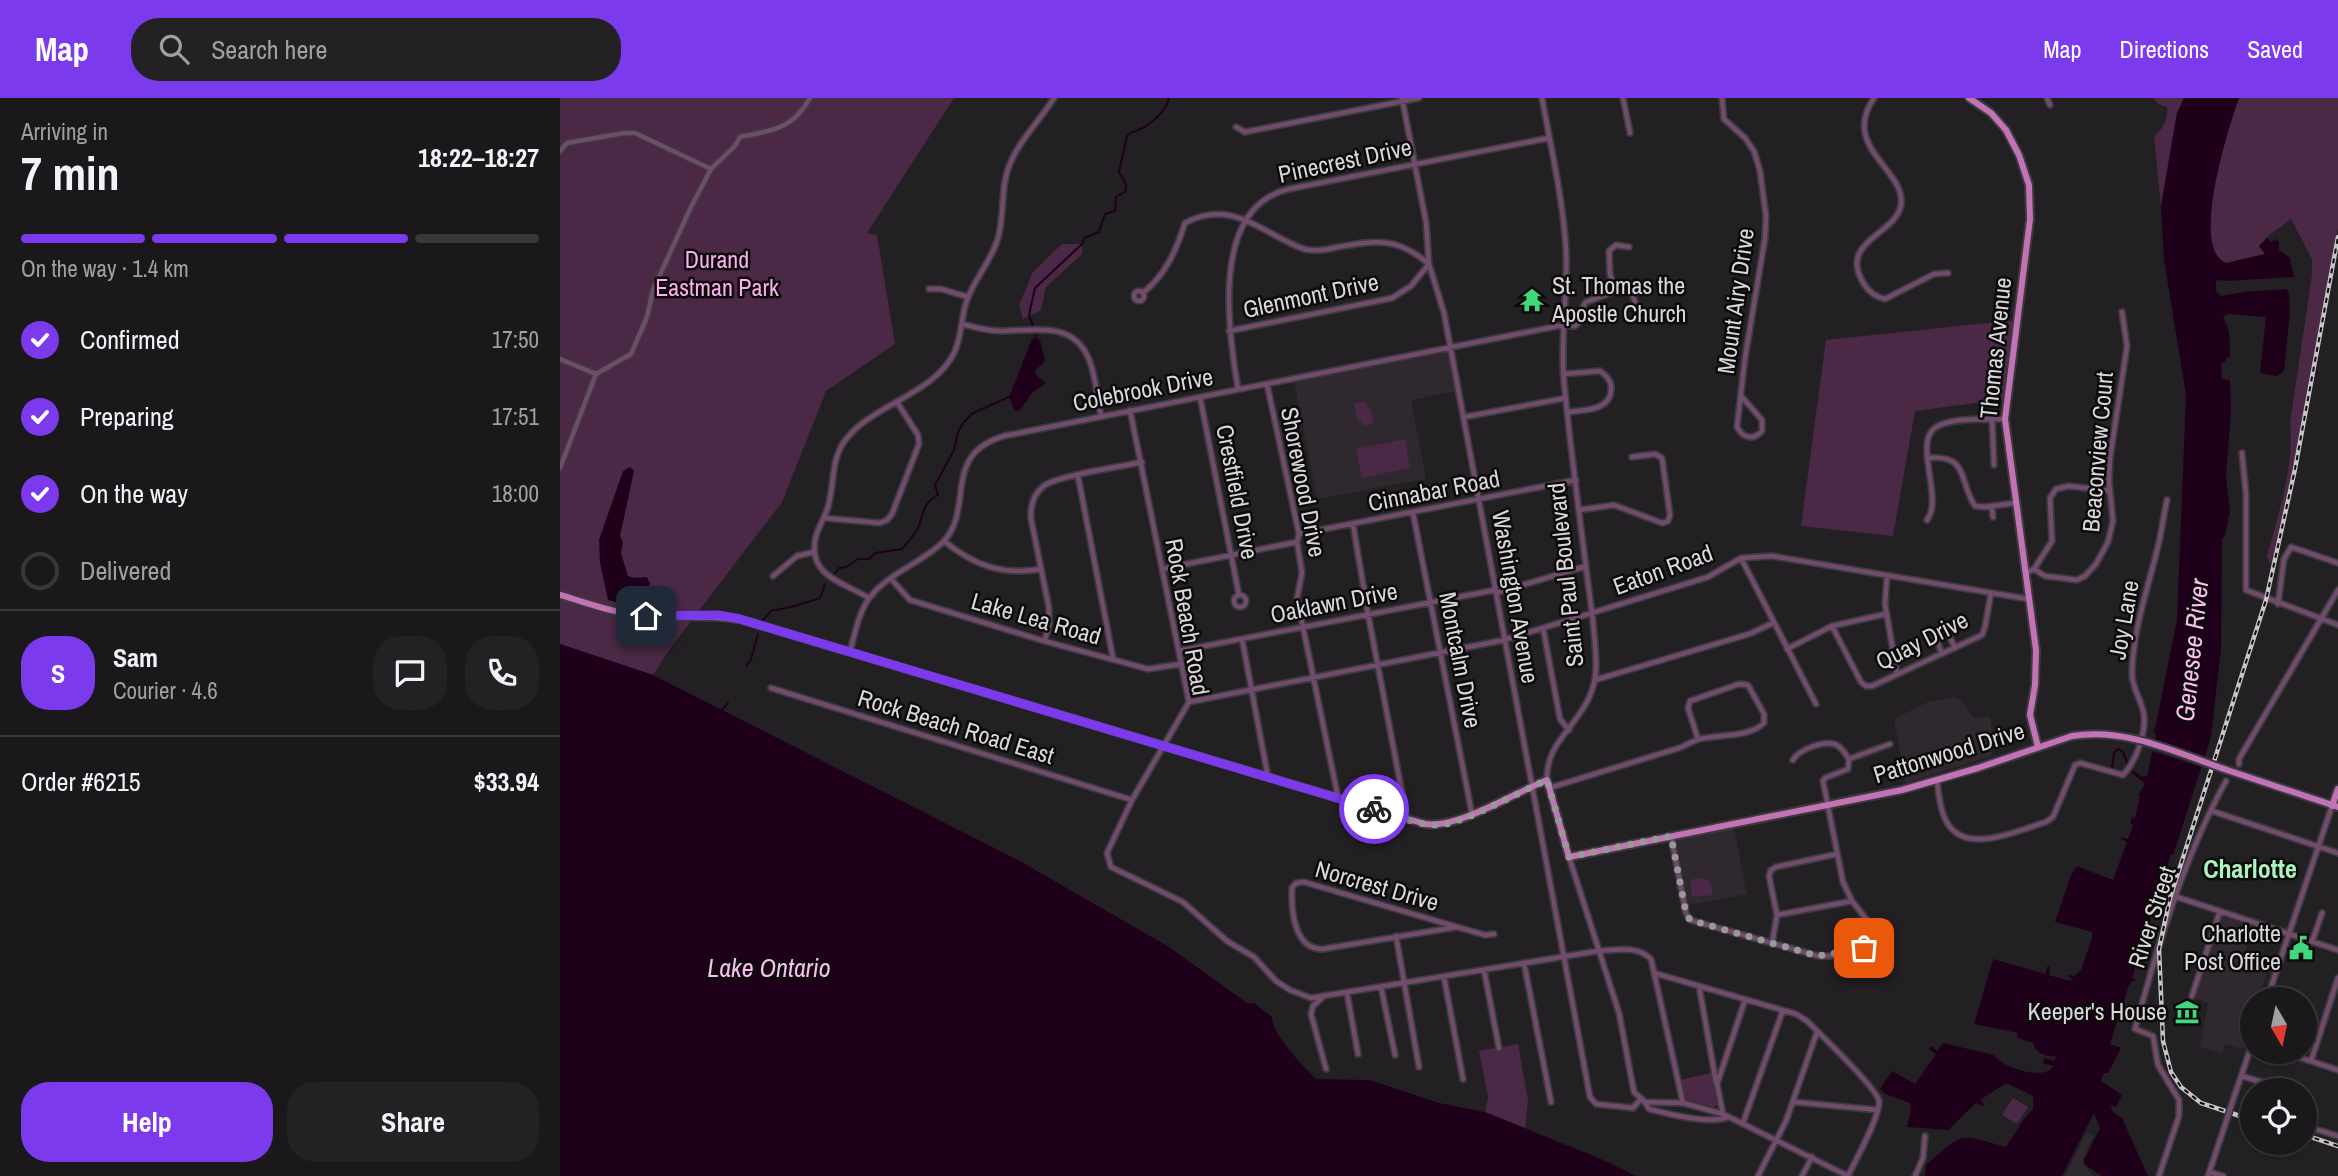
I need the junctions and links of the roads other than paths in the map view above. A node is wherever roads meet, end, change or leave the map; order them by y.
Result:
1 (810, 98) edge
2 (1054, 98) edge
3 (1419, 98) edge
4 (1542, 98) edge
5 (1623, 98) edge
6 (1722, 98) edge
7 (1874, 98) edge
8 (1969, 98) edge
9 (2047, 98) edge
10 (1402, 100) edge
11 (2050, 105) dead end
12 (1236, 127) dead end
13 (1630, 133) dead end
14 (1549, 138) junction
15 (560, 151) edge
16 (1415, 164) junction
17 (711, 169) junction
18 (1246, 220) junction
19 (1629, 247) dead end
20 (1429, 264) junction
21 (1948, 273) dead end
22 (929, 289) dead end
23 (1615, 292) junction
24 (1143, 293) dead end
25 (968, 297) junction
26 (1637, 307) dead end
27 (2122, 312) dead end
28 (962, 324) junction
29 (1564, 326) junction
30 (1229, 331) junction
31 (1451, 347) junction
32 (560, 359) edge
33 (596, 374) junction
34 (1563, 374) junction
35 (1267, 384) junction
36 (1238, 389) junction
37 (1200, 397) junction
38 (1742, 397) junction
39 (1566, 398) junction
40 (897, 402) junction
41 (1130, 410) junction
42 (1567, 412) junction
43 (1101, 416) junction
44 (1464, 417) junction
45 (1992, 419) junction
46 (2005, 419) junction
47 (2242, 453) dead end
48 (1632, 457) dead end
49 (1927, 458) junction
50 (1142, 462) junction
51 (1994, 465) dead end
52 (560, 468) edge
53 (1078, 476) junction
54 (1576, 480) junction
55 (2110, 491) junction
56 (2167, 499) dead end
57 (1479, 500) junction
58 (2015, 503) junction
59 (1992, 507) junction
60 (1579, 509) junction
61 (1413, 513) junction
62 (1993, 517) dead end
63 (824, 518) junction
64 (1927, 520) dead end
65 (1353, 524) junction
66 (1299, 534) junction
67 (944, 541) junction
68 (1297, 542) junction
69 (814, 552) junction
70 (1231, 555) junction
71 (1741, 558) junction
72 (2338, 563) edge
73 (1586, 566) junction
74 (1041, 569) junction
75 (1162, 569) junction
76 (2034, 569) junction
77 (2025, 573) junction
78 (773, 576) dead end
79 (1887, 576) junction
80 (891, 579) junction
81 (2338, 590) edge
82 (1496, 591) junction
83 (1991, 593) junction
84 (560, 595) edge
85 (1239, 595) dead end
86 (869, 598) junction
87 (2028, 599) junction
88 (1431, 603) junction
89 (2278, 604) junction
90 (1592, 613) junction
91 (1367, 614) junction
92 (1886, 614) junction
93 (2321, 620) junction
94 (1773, 622) junction
95 (2338, 625) edge
96 (1304, 626) junction
97 (1832, 626) junction
98 (1543, 628) junction
99 (1242, 639) junction
100 (1044, 640) junction
101 (1504, 640) junction
102 (1955, 648) junction
103 (1787, 649) junction
104 (850, 651) junction
105 (1179, 651) junction
106 (1440, 653) junction
107 (1942, 653) junction
108 (1113, 659) junction
109 (1182, 664) junction
110 (1377, 665) junction
111 (1898, 674) junction
112 (1314, 677) junction
113 (1595, 680) junction
114 (771, 688) dead end
115 (1252, 690) junction
116 (1189, 702) junction
117 (1816, 704) dead end
118 (1569, 730) junction
119 (1698, 739) junction
120 (1890, 744) dead end
121 (1163, 745) junction
122 (2038, 747) junction
123 (1849, 759) junction
124 (1793, 761) dead end
125 (2239, 764) dead end
126 (1268, 777) junction
127 (1547, 780) junction
128 (1937, 781) junction
129 (2226, 781) dead end
130 (1532, 786) junction
131 (1548, 789) junction
132 (2338, 789) edge
133 (1338, 797) junction
134 (1132, 800) junction
135 (1828, 806) junction
136 (2335, 806) edge
137 (2212, 811) junction
138 (1472, 814) junction
139 (1407, 818) junction
140 (1671, 836) junction
141 (2318, 846) junction
142 (2338, 853) edge
143 (1837, 854) junction
144 (1569, 857) junction
145 (2177, 897) junction
146 (1852, 901) junction
147 (2220, 911) junction
148 (2322, 913) dead end
149 (1776, 915) junction
150 (1457, 927) junction
151 (1494, 934) dead end
152 (2288, 934) junction
153 (1396, 936) junction
154 (2312, 942) junction
155 (1772, 944) junction
156 (2338, 950) edge
157 (1598, 951) junction
158 (1565, 956) junction
159 (1524, 963) junction
160 (1484, 970) junction
161 (1654, 973) junction
162 (1444, 977) junction
163 (2338, 978) edge
164 (1404, 983) junction
165 (1699, 986) junction
166 (1381, 987) junction
167 (2271, 987) edge
168 (1347, 993) junction
169 (2192, 996) dead end
170 (1323, 998) junction
171 (1745, 1000) junction
172 (1783, 1010) junction
173 (1817, 1032) junction
174 (2317, 1043) edge
175 (1499, 1048) dead end
176 (1358, 1054) dead end
177 (1395, 1055) dead end
178 (2317, 1063) edge
179 (2246, 1064) edge
180 (1419, 1067) dead end
181 (1326, 1069) dead end
182 (2338, 1070) edge
183 (2242, 1076) junction
184 (2248, 1078) edge
185 (1463, 1079) dead end
186 (1717, 1084) junction
187 (1642, 1101) junction
188 (1551, 1102) dead end
189 (1794, 1102) junction
190 (1683, 1103) junction
191 (1878, 1110) junction
192 (1723, 1114) junction
193 (1729, 1117) junction
194 (1743, 1123) junction
195 (2317, 1130) edge
196 (1926, 1136) dead end
197 (2338, 1136) edge
198 (1777, 1140) junction
199 (1812, 1157) junction
200 (2209, 1174) edge
201 (2161, 1175) edge
202 (1758, 1176) edge
203 (1802, 1176) edge
204 (1848, 1176) edge
205 (1915, 1176) edge
206 (2223, 1176) edge

1 - 17 street
2 - 25 street
3 - 10 street
4 - 14 street, Saint Paul Boulevard
5 - 13 street
6 - 38 street, Mount Airy Drive
7 - 21 street
8 - 46 main road, Thomas Avenue
9 - 11 street
10 - 12 street
10 - 16 street, Washington Avenue
14 - 16 street, Pinecrest Drive
14 - 29 street, Saint Paul Boulevard
15 - 17 street
16 - 18 street, Pinecrest Drive
16 - 20 street, Washington Avenue
17 - 33 street
18 - 20 street
18 - 24 street
18 - 30 street, Pinecrest Drive
19 - 23 street
20 - 30 street, Glenmont Drive
20 - 31 street, Washington Avenue
22 - 25 street
23 - 26 street
23 - 29 street
25 - 28 street
27 - 55 street, Beaconview Court
28 - 40 street
28 - 43 street
29 - 31 street, Colebrook Drive
29 - 34 street, Saint Paul Boulevard
30 - 36 street, Pinecrest Drive
31 - 35 street, Colebrook Drive
31 - 44 street, Washington Avenue
32 - 33 street
33 - 52 street
34 - 39 street, Saint Paul Boulevard
34 - 42 street
35 - 36 street, Colebrook Drive
35 - 66 street, Shorewood Drive
36 - 37 street, Colebrook Drive
37 - 41 street, Colebrook Drive
37 - 70 street, Crestfield Drive
38 - 38 street, Mount Airy Drive
39 - 42 street, Saint Paul Boulevard
39 - 44 street
40 - 63 street
40 - 63 street
41 - 43 street, Colebrook Drive
41 - 50 street, Rock Beach Road
42 - 54 street, Saint Paul Boulevard
43 - 67 street, Colebrook Drive
44 - 57 street, Washington Avenue
45 - 46 street
45 - 49 street
45 - 51 street
46 - 58 main road, Thomas Avenue
47 - 89 street
48 - 60 street
49 - 59 street
49 - 64 street
50 - 53 street
50 - 75 street, Rock Beach Road
53 - 74 street
53 - 108 street
54 - 57 street, Cinnabar Road
54 - 60 street, Saint Paul Boulevard
55 - 76 street
55 - 76 street, Beaconview Court
56 - 128 street, Joy Lane
57 - 61 street, Cinnabar Road
57 - 82 street, Washington Avenue
58 - 59 street
58 - 77 main road, Thomas Avenue
59 - 62 street
60 - 73 street, Saint Paul Boulevard
61 - 65 street, Cinnabar Road
61 - 88 street, Montcalm Drive
63 - 69 street
65 - 66 street, Cinnabar Road
65 - 91 street
66 - 68 street, Shorewood Drive
67 - 74 street
67 - 80 street
68 - 70 street
68 - 96 street, Shorewood Drive
69 - 78 street
69 - 86 street
70 - 75 street
70 - 85 street, Crestfield Drive
71 - 79 street, Eaton Road
71 - 90 street, Eaton Road
71 - 94 street
72 - 89 street
73 - 82 street, Oaklawn Drive
73 - 90 street, Saint Paul Boulevard
74 - 100 street
75 - 105 street, Rock Beach Road
76 - 77 street
77 - 87 main road, Thomas Avenue
79 - 83 street, Eaton Road
79 - 92 street
80 - 86 street
80 - 100 street, Lake Lea Road
81 - 93 street
82 - 88 street, Oaklawn Drive
82 - 101 street, Washington Avenue
83 - 87 street, Eaton Road
83 - 102 street, Quay Drive
84 - 104 main road
86 - 104 street
87 - 122 main road, Thomas Avenue
88 - 91 street, Oaklawn Drive
88 - 106 street, Montcalm Drive
89 - 93 street
90 - 98 street, Eaton Road
90 - 113 street, Saint Paul Boulevard
91 - 96 street, Oaklawn Drive
91 - 110 street
92 - 97 street
92 - 111 street
93 - 95 street
93 - 125 street
94 - 103 street
94 - 113 street
96 - 99 street, Oaklawn Drive
96 - 112 street, Shorewood Drive
97 - 103 street
97 - 111 street, Quay Drive
98 - 101 street, Eaton Road
98 - 118 street
99 - 105 street, Oaklawn Drive
99 - 115 street
100 - 108 street, Lake Lea Road
101 - 106 street, Eaton Road
101 - 130 street, Washington Avenue
102 - 107 street, Quay Drive
102 - 107 street
103 - 117 street
104 - 121 main road
105 - 109 street, Rock Beach Road
106 - 110 street, Eaton Road
106 - 138 street, Montcalm Drive
107 - 111 street, Quay Drive
108 - 109 street, Lake Lea Road
109 - 116 street, Rock Beach Road
110 - 112 street, Eaton Road
110 - 139 street
112 - 115 street, Eaton Road
112 - 133 street, Shorewood Drive
113 - 118 street, Saint Paul Boulevard
114 - 134 street, Rock Beach Road East
115 - 116 street, Eaton Road
115 - 126 street
116 - 121 street, Rock Beach Road
118 - 127 street, Saint Paul Boulevard
119 - 119 street
119 - 131 street
120 - 123 street
121 - 126 main road
121 - 134 street, Rock Beach Road
122 - 128 main road, Pattonwood Drive
122 - 136 main road, Pattonwood Drive, bridge
123 - 124 street
123 - 135 street
126 - 133 main road
127 - 130 main road
127 - 131 main road, Saint Paul Boulevard
128 - 135 main road, Pattonwood Drive
129 - 137 street, River Street
130 - 138 main road
130 - 158 street, Washington Avenue
131 - 144 main road, Saint Paul Boulevard
132 - 136 main road
133 - 139 main road
134 - 170 street, Rock Beach Road
135 - 140 main road, Pattonwood Drive
135 - 143 street
136 - 141 street
137 - 141 street
137 - 145 street, River Street
138 - 139 main road
140 - 144 main road, Pattonwood Drive
140 - 155 street
141 - 142 street
141 - 152 street
143 - 146 street
143 - 149 street
144 - 157 street, Saint Paul Boulevard
145 - 147 street
145 - 201 street, River Street
146 - 149 street
146 - 155 street
147 - 152 street
147 - 169 street
148 - 154 street
149 - 155 street
150 - 151 street, Norcrest Drive
150 - 153 street, Norcrest Drive
150 - 153 street, Norcrest Drive
152 - 154 street
152 - 167 street
153 - 164 street
154 - 156 street
157 - 158 street, Rock Beach Road
157 - 161 street, Rock Beach Road
157 - 187 street, Saint Paul Boulevard
158 - 159 street, Rock Beach Road
158 - 187 street, Washington Avenue
159 - 160 street, Rock Beach Road
159 - 188 street
160 - 162 street, Rock Beach Road
160 - 175 street
161 - 165 street
161 - 190 street
162 - 164 street, Rock Beach Road
162 - 185 street
163 - 174 street
164 - 166 street, Rock Beach Road
164 - 180 street
165 - 171 street
165 - 186 street
166 - 168 street, Rock Beach Road
166 - 177 street
168 - 170 street, Rock Beach Road
168 - 176 street
170 - 181 street
171 - 172 street
171 - 186 street
172 - 173 street
172 - 194 street
173 - 189 street
173 - 191 street
178 - 182 street
179 - 183 street
183 - 184 street
183 - 200 street, bridge
186 - 192 street
187 - 190 street
187 - 193 street
189 - 191 street
189 - 198 street
190 - 192 street
191 - 204 street
192 - 193 street
193 - 194 street
194 - 198 street
195 - 197 street
196 - 205 street
198 - 199 street
198 - 202 street
199 - 203 street
199 - 204 street
200 - 206 street

